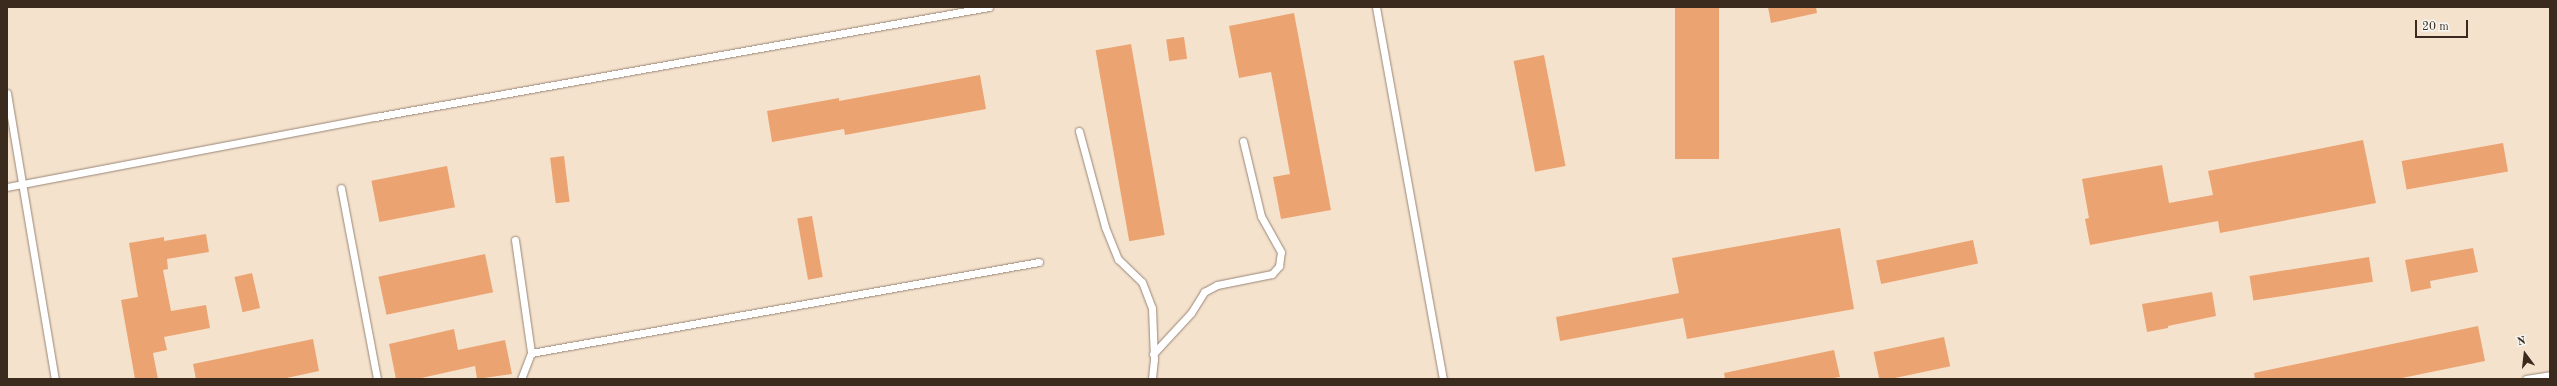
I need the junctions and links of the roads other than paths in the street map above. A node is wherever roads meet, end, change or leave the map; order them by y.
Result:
1 (989, 7) edge
2 (1376, 7) edge
3 (7, 93) edge
4 (1079, 131) dead end
5 (1243, 141) dead end
6 (23, 184) junction
7 (7, 187) edge
8 (341, 188) dead end
9 (514, 240) dead end
10 (1039, 262) dead end
11 (531, 353) junction
12 (1153, 354) junction
13 (2550, 375) edge
14 (55, 379) edge
15 (377, 379) edge
16 (521, 379) edge
17 (1152, 379) edge
18 (1443, 379) edge
19 (2526, 379) edge

1 - 6 lane
2 - 18 lane
3 - 6 lane
4 - 12 lane
5 - 12 lane
6 - 7 lane
6 - 14 lane
8 - 15 lane
9 - 11 lane
10 - 11 lane
11 - 16 lane
12 - 17 lane
13 - 19 lane

